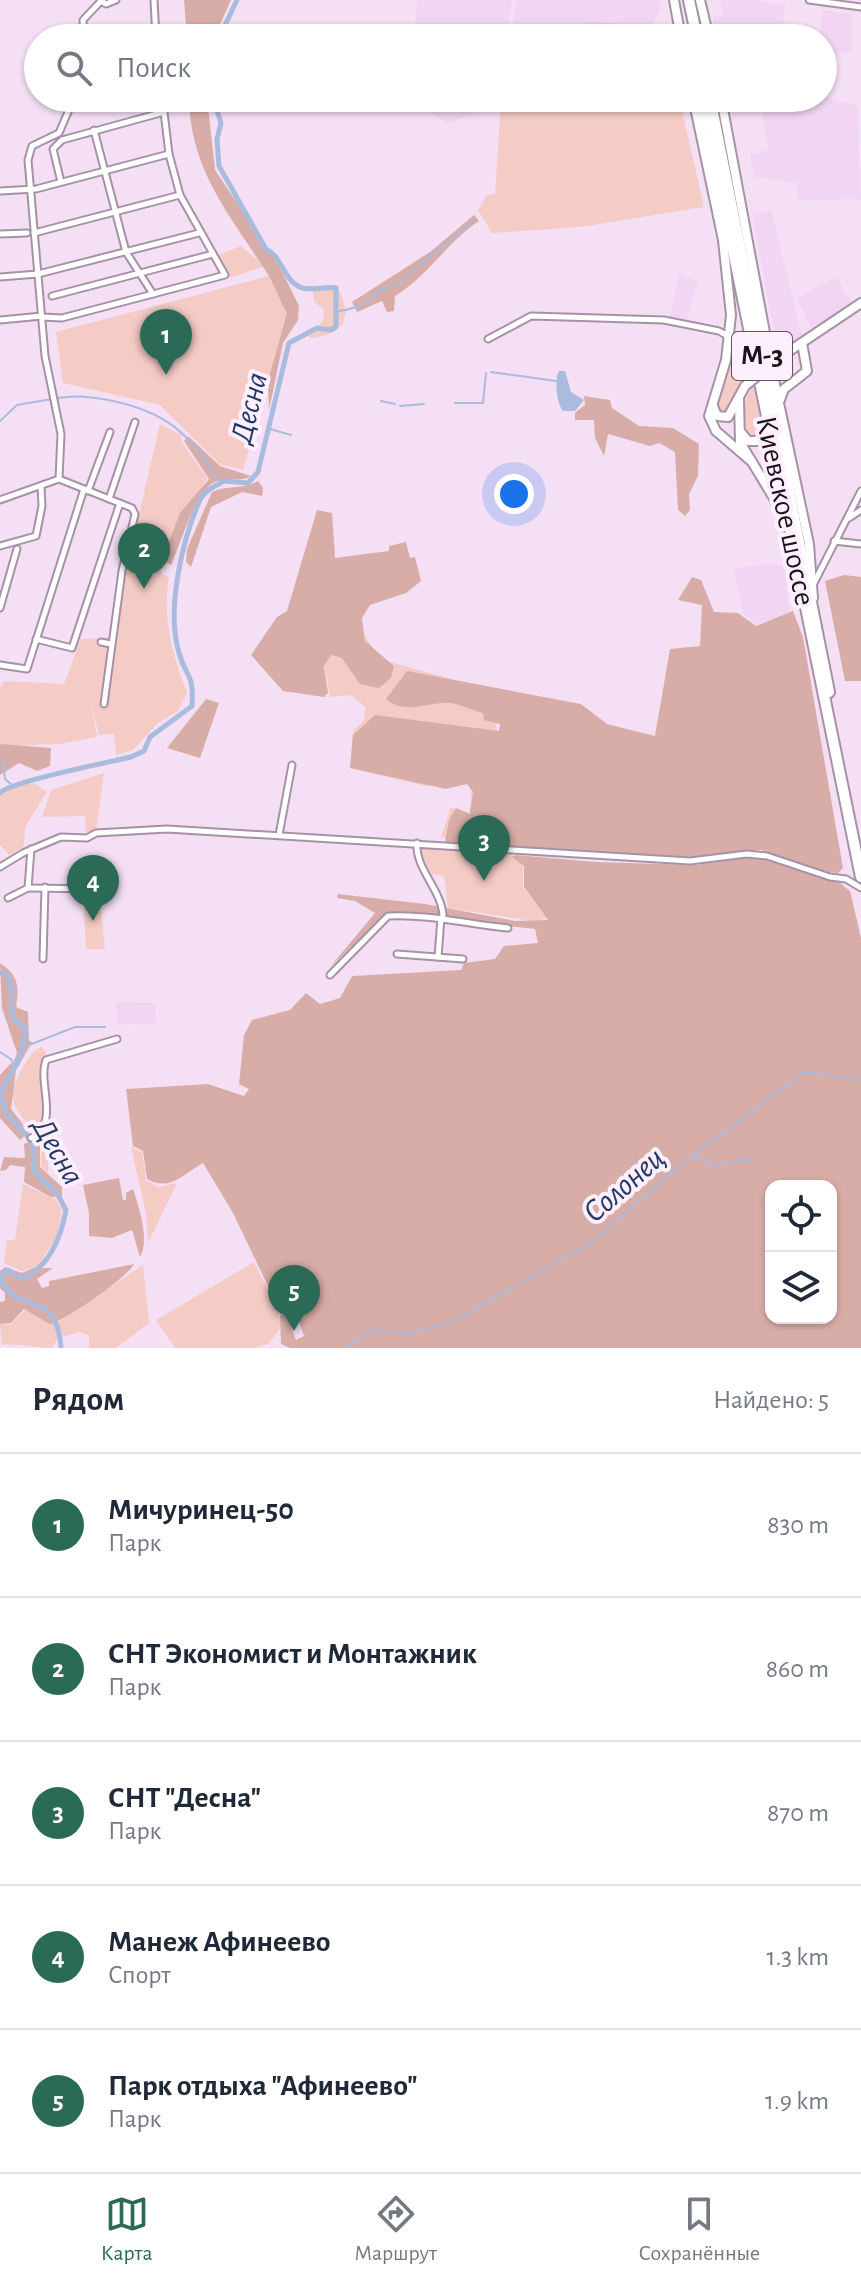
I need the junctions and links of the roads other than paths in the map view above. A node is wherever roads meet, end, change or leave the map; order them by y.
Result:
1 (101, 0) edge
2 (116, 0) edge
3 (154, 0) edge
4 (674, 0) edge
5 (682, 0) edge
6 (689, 0) edge
7 (809, 0) edge
8 (826, 1) edge
9 (701, 2) edge
10 (861, 7) edge
11 (83, 24) edge
12 (155, 24) edge
13 (678, 24) edge
14 (687, 24) edge
15 (694, 24) edge
16 (706, 24) edge
17 (68, 112) edge
18 (696, 112) edge
19 (705, 112) edge
20 (713, 112) edge
21 (724, 112) edge
22 (94, 130) junction
23 (169, 154) junction
24 (105, 171) junction
25 (61, 182) junction
26 (30, 189) junction
27 (0, 191) edge
28 (180, 195) junction
29 (116, 212) junction
30 (733, 212) junction
31 (31, 233) junction
32 (199, 233) junction
33 (0, 234) edge
34 (126, 252) junction
35 (213, 254) junction
36 (754, 266) junction
37 (140, 273) junction
38 (38, 274) junction
39 (0, 277) edge
40 (153, 294) junction
41 (52, 296) dead end
42 (859, 306) edge
43 (42, 317) junction
44 (0, 320) edge
45 (817, 333) junction
46 (730, 338) junction
47 (488, 339) dead end
48 (802, 343) junction
49 (806, 354) junction
50 (779, 358) junction
51 (755, 360) junction
52 (772, 370) junction
53 (792, 383) junction
54 (715, 397) junction
55 (739, 400) junction
56 (779, 401) junction
57 (765, 412) junction
58 (135, 422) dead end
59 (738, 426) junction
60 (110, 432) dead end
61 (752, 462) junction
62 (59, 479) junction
63 (41, 486) junction
64 (86, 490) junction
65 (861, 491) edge
66 (109, 499) junction
67 (0, 500) edge
68 (120, 503) junction
69 (861, 510) edge
70 (848, 516) junction
71 (788, 524) junction
72 (834, 541) junction
73 (809, 544) junction
74 (861, 544) edge
75 (0, 546) edge
76 (17, 549) dead end
77 (827, 554) junction
78 (813, 584) junction
79 (0, 608) edge
80 (815, 615) junction
81 (36, 639) junction
82 (101, 642) dead end
83 (111, 644) junction
84 (0, 665) edge
85 (104, 704) dead end
86 (292, 765) dead end
87 (279, 835) junction
88 (861, 842) edge
89 (417, 843) junction
90 (31, 849) junction
91 (857, 858) junction
92 (0, 867) edge
93 (861, 877) edge
94 (846, 879) junction
95 (45, 887) junction
96 (28, 888) junction
97 (861, 888) edge
98 (100, 889) dead end
99 (8, 898) dead end
100 (442, 917) junction
101 (508, 928) dead end
102 (397, 954) dead end
103 (438, 957) junction
104 (43, 959) dead end
105 (463, 959) dead end
106 (330, 975) dead end
107 (117, 1039) dead end
108 (31, 1138) dead end

1 - 2 street
1 - 11 street
3 - 12 street
4 - 13 main road
5 - 14 highway
6 - 15 highway
7 - 8 street
8 - 10 street
9 - 16 main road
17 - 26 street
18 - 46 main road
19 - 51 highway, Киевское шоссе / М-3
20 - 30 highway, Киевское шоссе / М-3
21 - 36 main road
22 - 23 street
22 - 24 street
22 - 25 street
23 - 24 street
23 - 28 street
24 - 25 street
24 - 29 street
25 - 26 street
26 - 27 street
26 - 31 street
28 - 29 street
28 - 32 street
29 - 31 street
29 - 34 street
30 - 36 main road
30 - 80 highway, Киевское шоссе / М-3
31 - 33 street
31 - 38 street
32 - 34 street
32 - 35 street
34 - 37 street
34 - 38 street
35 - 37 street
35 - 40 street
36 - 52 main road
37 - 40 street
37 - 41 street
38 - 39 street
38 - 43 street
40 - 43 street
42 - 45 main road
43 - 44 street
43 - 62 street
45 - 48 main road
45 - 49 main road
46 - 47 street
46 - 51 main road
46 - 54 main road
48 - 49 main road
48 - 50 main road
49 - 50 main road
49 - 53 main road
50 - 55 main road, bridge
51 - 57 highway, Киевское шоссе / М-3
52 - 53 main road
52 - 56 main road
53 - 56 main road
54 - 55 main road
54 - 61 main road
55 - 59 main road
56 - 73 main road
57 - 59 main road
57 - 71 highway, Киевское шоссе / М-3
58 - 66 street
59 - 61 main road
60 - 64 street
61 - 71 main road
62 - 63 street
62 - 64 street
63 - 67 street
63 - 75 street
64 - 66 street
64 - 81 street
65 - 70 street
66 - 68 street
68 - 81 street
68 - 83 street
69 - 70 street
70 - 72 street
71 - 91 highway, Киевское шоссе / М-3
72 - 74 street
72 - 77 street
73 - 77 street
73 - 78 main road
76 - 79 street
77 - 78 street
78 - 80 main road
80 - 88 highway, Киевское шоссе / М-3
81 - 84 street
82 - 83 street
83 - 85 street
86 - 87 street
87 - 89 street
87 - 90 street
89 - 94 street
89 - 100 street
90 - 92 street
90 - 96 street
91 - 93 highway, Киевское шоссе / М-3
91 - 94 street
94 - 97 street
95 - 96 street
95 - 98 street
95 - 104 street
96 - 99 street
100 - 101 street
100 - 103 street
100 - 106 street
102 - 103 street
103 - 105 street
107 - 108 street

